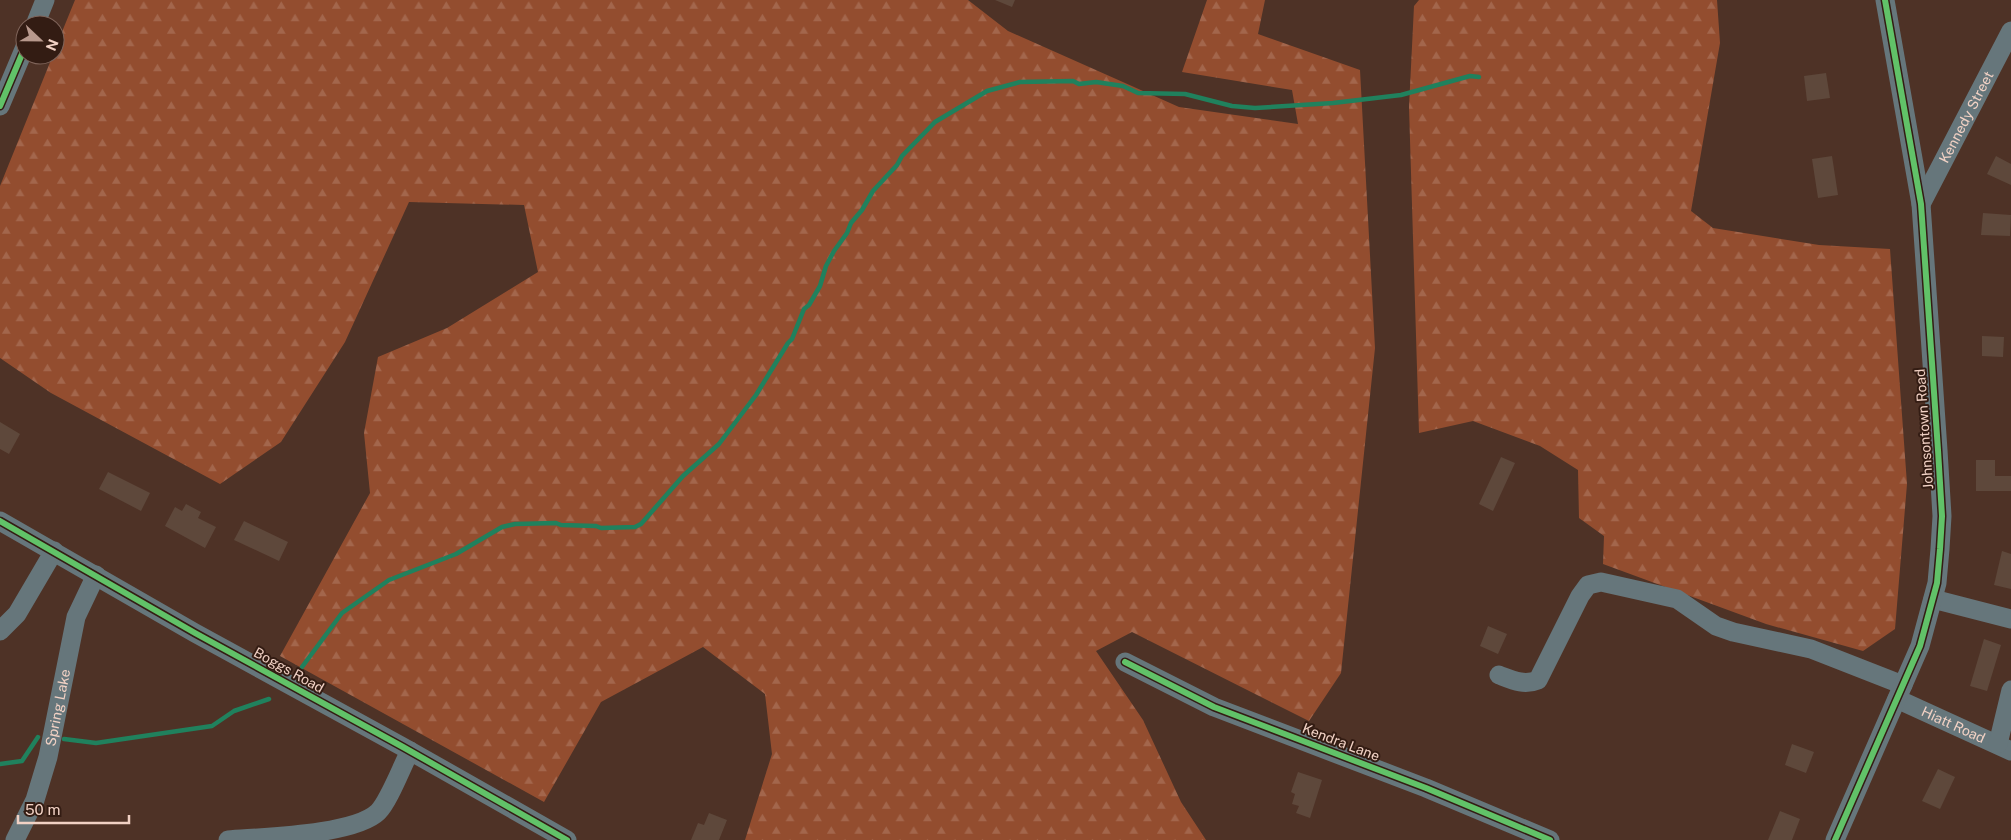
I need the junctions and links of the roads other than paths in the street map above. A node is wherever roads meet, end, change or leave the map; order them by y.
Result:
1 (45, 0) edge
2 (1886, 0) edge
3 (38, 15) edge
4 (2011, 31) edge
5 (17, 65) edge
6 (0, 106) edge
7 (1921, 204) junction
8 (0, 521) edge
9 (54, 551) junction
10 (96, 575) junction
11 (1933, 599) junction
12 (2011, 619) edge
13 (0, 631) edge
14 (1125, 662) dead end
15 (1498, 675) dead end
16 (2011, 690) edge
17 (1900, 692) junction
18 (2004, 747) edge
19 (410, 750) junction
20 (15, 840) edge
21 (240, 840) edge
22 (567, 840) edge
23 (1550, 840) edge
24 (1835, 840) edge

1 - 3 street
2 - 7 street, Johnsontown Road
4 - 7 street, Kennedy Street
5 - 6 street
7 - 11 street, Johnsontown Road
8 - 9 street, Boggs Road
9 - 10 street, Boggs Road
9 - 13 street
10 - 19 street, Boggs Road
10 - 20 street, Spring Lake
11 - 12 street
11 - 17 street, Johnsontown Road
14 - 23 street, Kendra Lane
15 - 17 street, Hiatt Road
16 - 18 street
17 - 18 street, Hiatt Road
17 - 24 street, Johnsontown Road
19 - 21 street
19 - 22 street, Boggs Road

